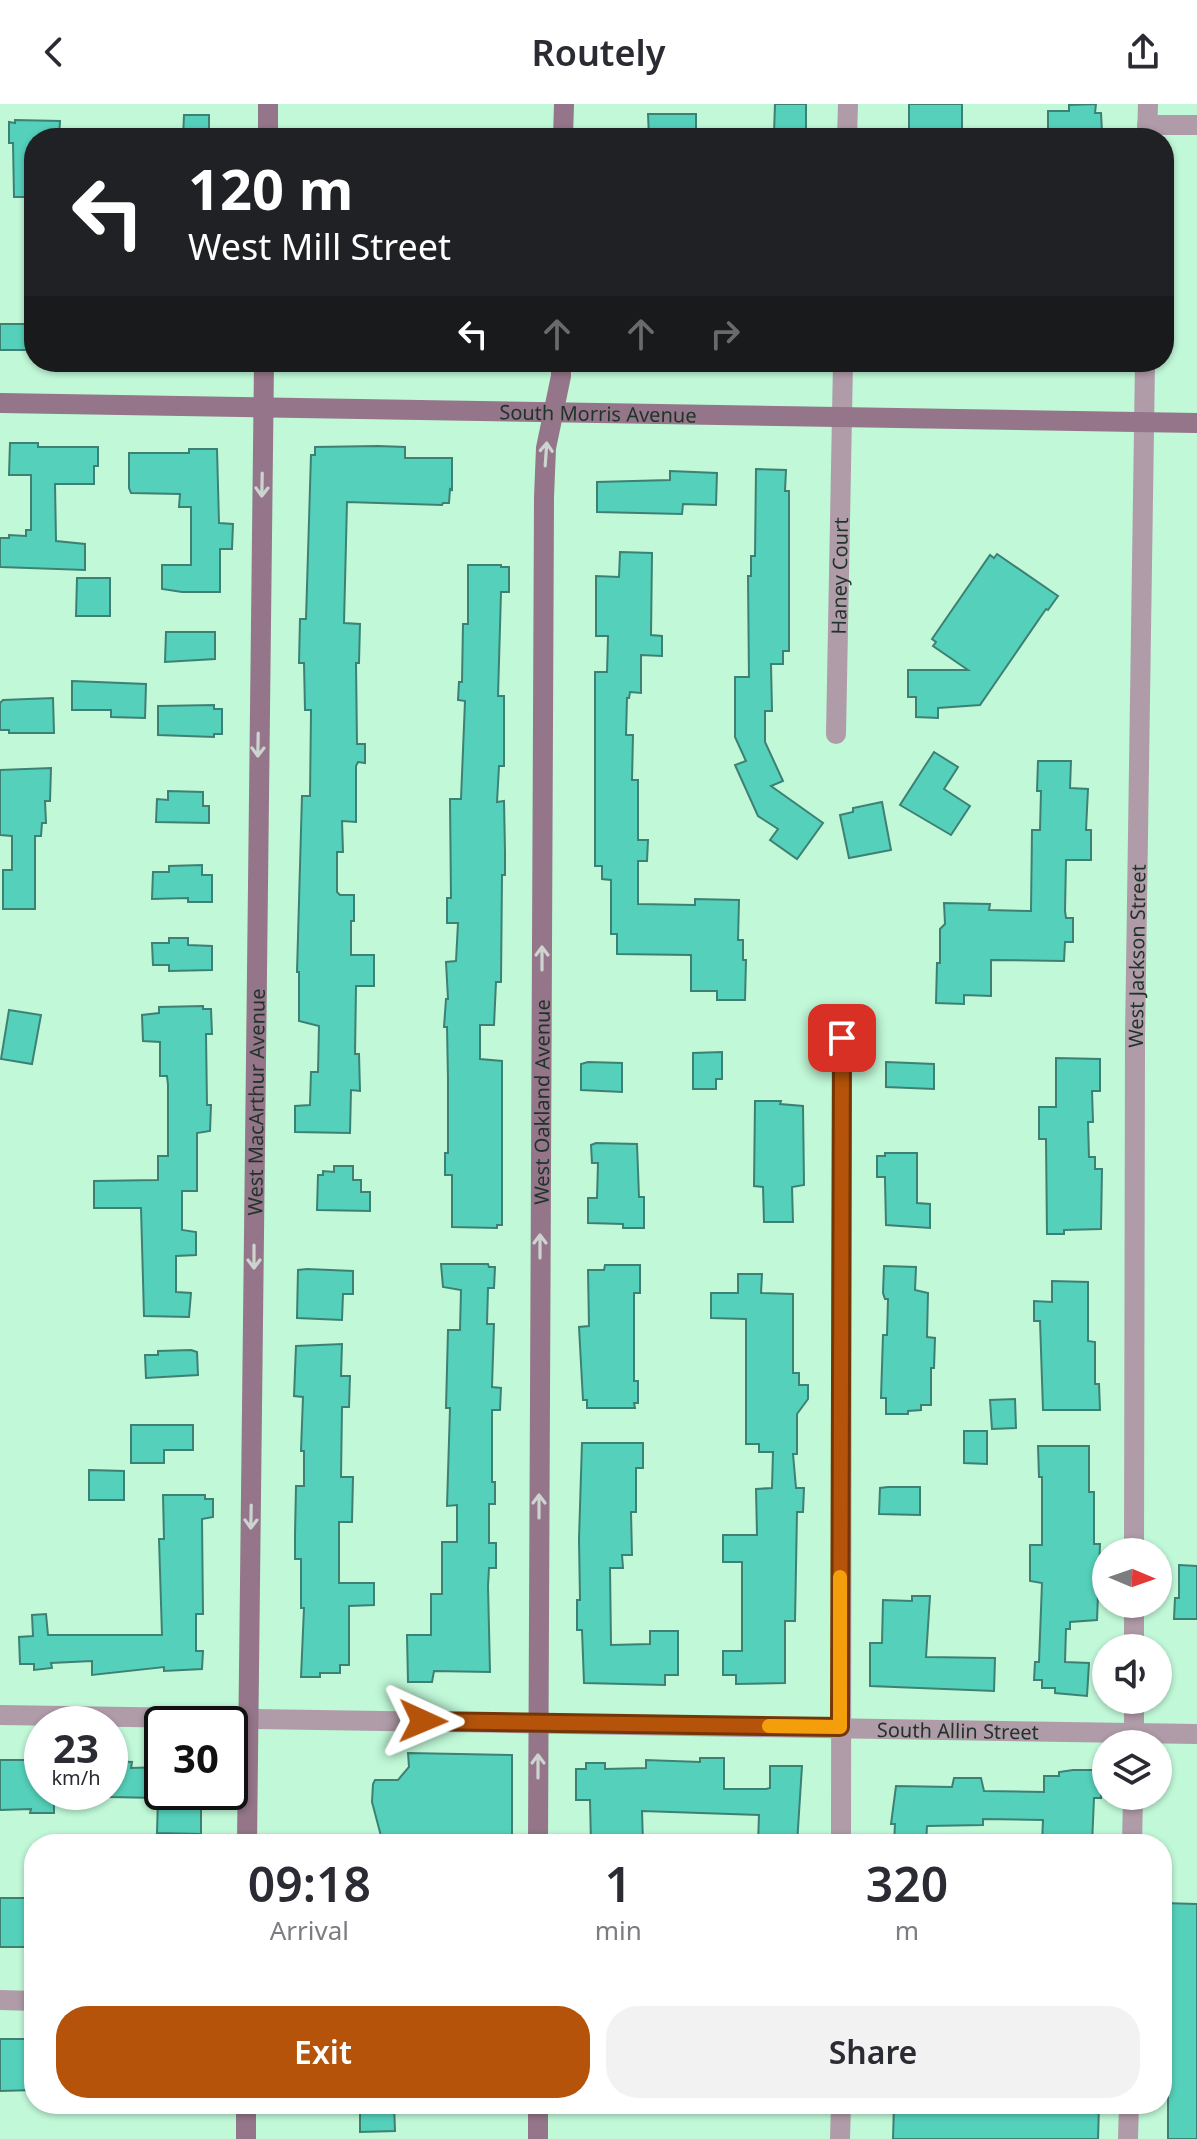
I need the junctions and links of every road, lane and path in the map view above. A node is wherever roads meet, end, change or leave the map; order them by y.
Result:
1 (268, 104) edge
2 (564, 104) edge
3 (848, 104) edge
4 (1147, 122) edge
5 (1197, 125) edge
6 (268, 128) edge
7 (563, 128) edge
8 (847, 128) edge
9 (264, 372) edge
10 (561, 372) edge
11 (843, 372) edge
12 (1145, 372) edge
13 (0, 403) edge
14 (263, 407) junction
15 (553, 411) junction
16 (842, 417) junction
17 (1144, 422) junction
18 (1197, 423) edge
19 (836, 734) dead end
20 (842, 1038) dead end
21 (1134, 1538) edge
22 (0, 1715) edge
23 (249, 1718) junction
24 (538, 1723) junction
25 (840, 1727) junction
26 (1197, 1734) edge
27 (1092, 1736) edge
28 (1172, 1736) edge
29 (1133, 1810) edge
30 (247, 1834) edge
31 (538, 1834) edge
32 (841, 1834) edge
33 (1132, 1834) edge
34 (0, 2000) edge
35 (24, 2001) edge
36 (246, 2114) edge
37 (538, 2114) edge
38 (841, 2114) edge
39 (1129, 2114) edge
40 (246, 2139) edge
41 (538, 2139) edge
42 (840, 2139) edge
43 (1128, 2139) edge

1 - 6 main road
2 - 7 main road
3 - 8 street
4 - 5 street
9 - 14 main road, West MacArthur Avenue
10 - 15 main road, West Oakland Avenue
11 - 16 street, Haney Court
12 - 17 street, West Jackson Street
13 - 14 main road, South Morris Avenue
14 - 15 main road, South Morris Avenue
14 -> 23 main road, West MacArthur Avenue
15 - 16 main road, South Morris Avenue
24 -> 15 main road, West Oakland Avenue
16 - 17 main road, South Morris Avenue
16 - 19 street, Haney Court
17 - 18 main road, South Morris Avenue
17 - 21 street, West Jackson Street
20 - 25 street
22 - 23 street, South Allin Street
23 - 24 street, South Allin Street
23 - 30 main road, West MacArthur Avenue
24 - 25 street, South Allin Street
31 -> 24 main road, West Oakland Avenue
25 - 27 street, South Allin Street
25 - 32 street
26 - 28 street, South Allin Street
29 - 33 street
34 - 35 street
36 - 40 main road
37 - 41 main road
38 - 42 street
39 - 43 street

